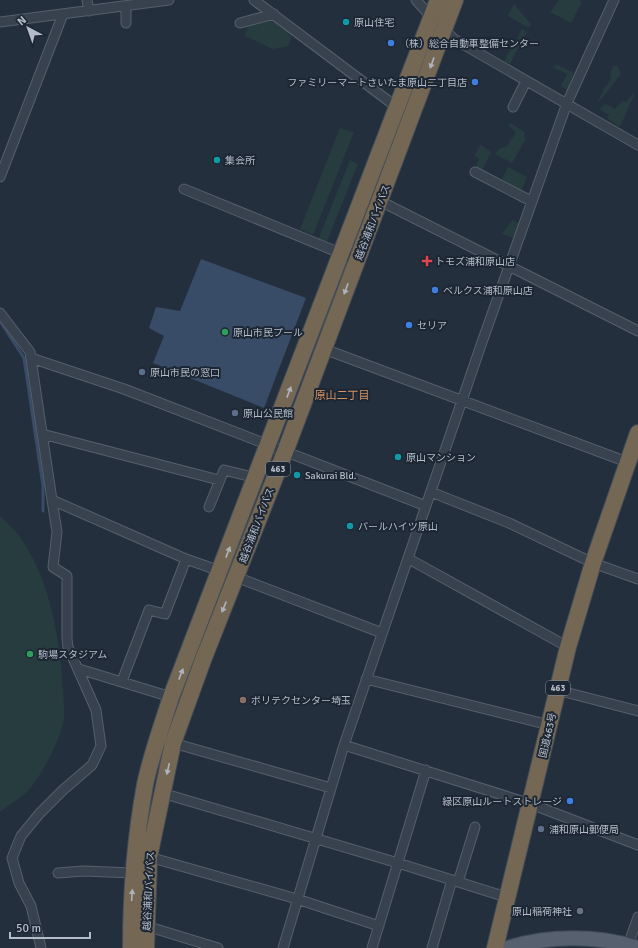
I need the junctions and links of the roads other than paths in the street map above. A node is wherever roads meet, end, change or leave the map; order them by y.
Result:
1 (87, 0) edge
2 (169, 0) edge
3 (254, 0) edge
4 (416, 0) edge
5 (438, 0) edge
6 (455, 0) edge
7 (614, 0) edge
8 (126, 6) junction
9 (89, 11) junction
10 (63, 14) junction
11 (274, 14) junction
12 (432, 18) junction
13 (0, 22) edge
14 (126, 24) dead end
15 (240, 24) dead end
16 (444, 30) junction
17 (526, 81) junction
18 (567, 104) junction
19 (513, 107) dead end
20 (398, 108) junction
21 (638, 145) edge
22 (475, 172) dead end
23 (0, 177) edge
24 (184, 189) dead end
25 (380, 201) junction
26 (531, 201) junction
27 (340, 254) junction
28 (357, 260) junction
29 (509, 266) junction
30 (0, 312) edge
31 (638, 331) edge
32 (324, 349) junction
33 (31, 358) junction
34 (462, 400) junction
35 (638, 433) edge
36 (42, 434) junction
37 (268, 446) junction
38 (285, 452) junction
39 (632, 457) edge
40 (256, 478) junction
41 (219, 480) junction
42 (431, 492) junction
43 (52, 500) junction
44 (426, 506) junction
45 (209, 507) dead end
46 (186, 559) junction
47 (409, 559) junction
48 (593, 563) junction
49 (220, 571) junction
50 (236, 577) junction
51 (638, 579) edge
52 (382, 633) junction
53 (568, 647) junction
54 (79, 669) junction
55 (366, 679) junction
56 (122, 681) junction
57 (557, 690) junction
58 (171, 698) junction
59 (638, 711) edge
60 (549, 725) junction
61 (174, 743) junction
62 (344, 745) junction
63 (426, 770) junction
64 (331, 788) junction
65 (162, 793) junction
66 (531, 804) junction
67 (475, 827) dead end
68 (316, 838) junction
69 (638, 845) edge
70 (149, 857) junction
71 (398, 863) junction
72 (58, 873) dead end
73 (133, 873) junction
74 (455, 881) junction
75 (509, 898) junction
76 (297, 899) junction
77 (638, 917) edge
78 (146, 926) junction
79 (379, 926) junction
80 (633, 946) edge
81 (41, 948) edge
82 (130, 948) edge
83 (146, 948) edge
84 (218, 948) edge
85 (283, 948) edge
86 (372, 948) edge
87 (432, 948) edge
88 (495, 948) edge
89 (508, 948) edge

1 - 9 street
2 - 8 street
3 - 11 street
4 - 12 street
5 - 12 highway, 越谷浦和バイパス / 463
6 - 16 highway, 越谷浦和バイパス / 463
7 - 18 street
8 - 9 street
8 - 14 street
9 - 10 street
10 - 13 street
10 - 23 street
11 - 15 street
11 - 20 street
12 - 16 street
12 - 20 highway, 越谷浦和バイパス / 463
16 - 17 street
16 -> 25 highway, 越谷浦和バイパス / 463
17 - 18 street
17 - 19 street
18 - 21 street
18 - 26 street
20 - 27 highway, 越谷浦和バイパス / 463
22 - 26 street
24 - 27 street
25 - 28 highway, 越谷浦和バイパス / 463
25 - 29 street
26 - 29 street
27 - 28 street
37 -> 27 highway, 越谷浦和バイパス / 463
28 -> 32 highway, 越谷浦和バイパス / 463
29 - 31 street
29 - 34 street
30 - 33 street
32 - 34 street
32 - 38 highway, 越谷浦和バイパス / 463
33 - 36 street
33 - 37 street
34 - 39 street
34 - 42 street
35 - 39 highway, 国道463号 / 463
36 - 41 street
36 - 43 street
37 - 38 street
37 - 40 highway, 越谷浦和バイパス / 463
38 - 44 street
38 - 50 highway, 越谷浦和バイパス / 463
39 - 48 highway, 国道463号 / 463
40 - 41 street
49 -> 40 highway, 越谷浦和バイパス / 463
41 - 45 street
42 - 44 street
42 - 48 street
43 - 46 street
43 - 54 street
44 - 47 street
46 - 49 street
46 - 56 street
47 - 52 street
47 - 53 street
48 - 51 street
48 - 53 highway, 国道463号 / 463
58 -> 49 highway, 越谷浦和バイパス / 463
50 - 52 street
50 -> 61 highway, 越谷浦和バイパス / 463
52 - 55 street
53 - 57 highway, 国道463号 / 463
54 - 56 street
54 - 81 street
55 - 60 street
55 - 62 street
56 - 58 street
57 - 59 street
57 - 60 highway, 国道463号 / 463
58 - 73 highway, 越谷浦和バイパス / 463
60 - 66 highway, 国道463号 / 463
61 - 64 street
61 -> 65 highway, 越谷浦和バイパス / 463
62 - 63 street
62 - 64 street
63 - 66 street
63 - 71 street
64 - 68 street
65 - 68 street
65 - 70 highway, 越谷浦和バイパス / 463
66 - 69 street
66 - 75 highway, 国道463号 / 463
67 - 74 street
68 - 71 street
68 - 76 street
70 - 76 street
70 - 78 highway, 越谷浦和バイパス / 463
71 - 74 street
71 - 79 street
72 - 73 street
82 -> 73 highway, 越谷浦和バイパス / 463
74 - 75 street
74 - 87 street
75 - 88 highway, 国道463号 / 463
76 - 79 street
76 - 85 street
77 - 80 street
78 - 83 highway, 越谷浦和バイパス / 463
78 - 84 street
79 - 86 street
80 - 89 main road

